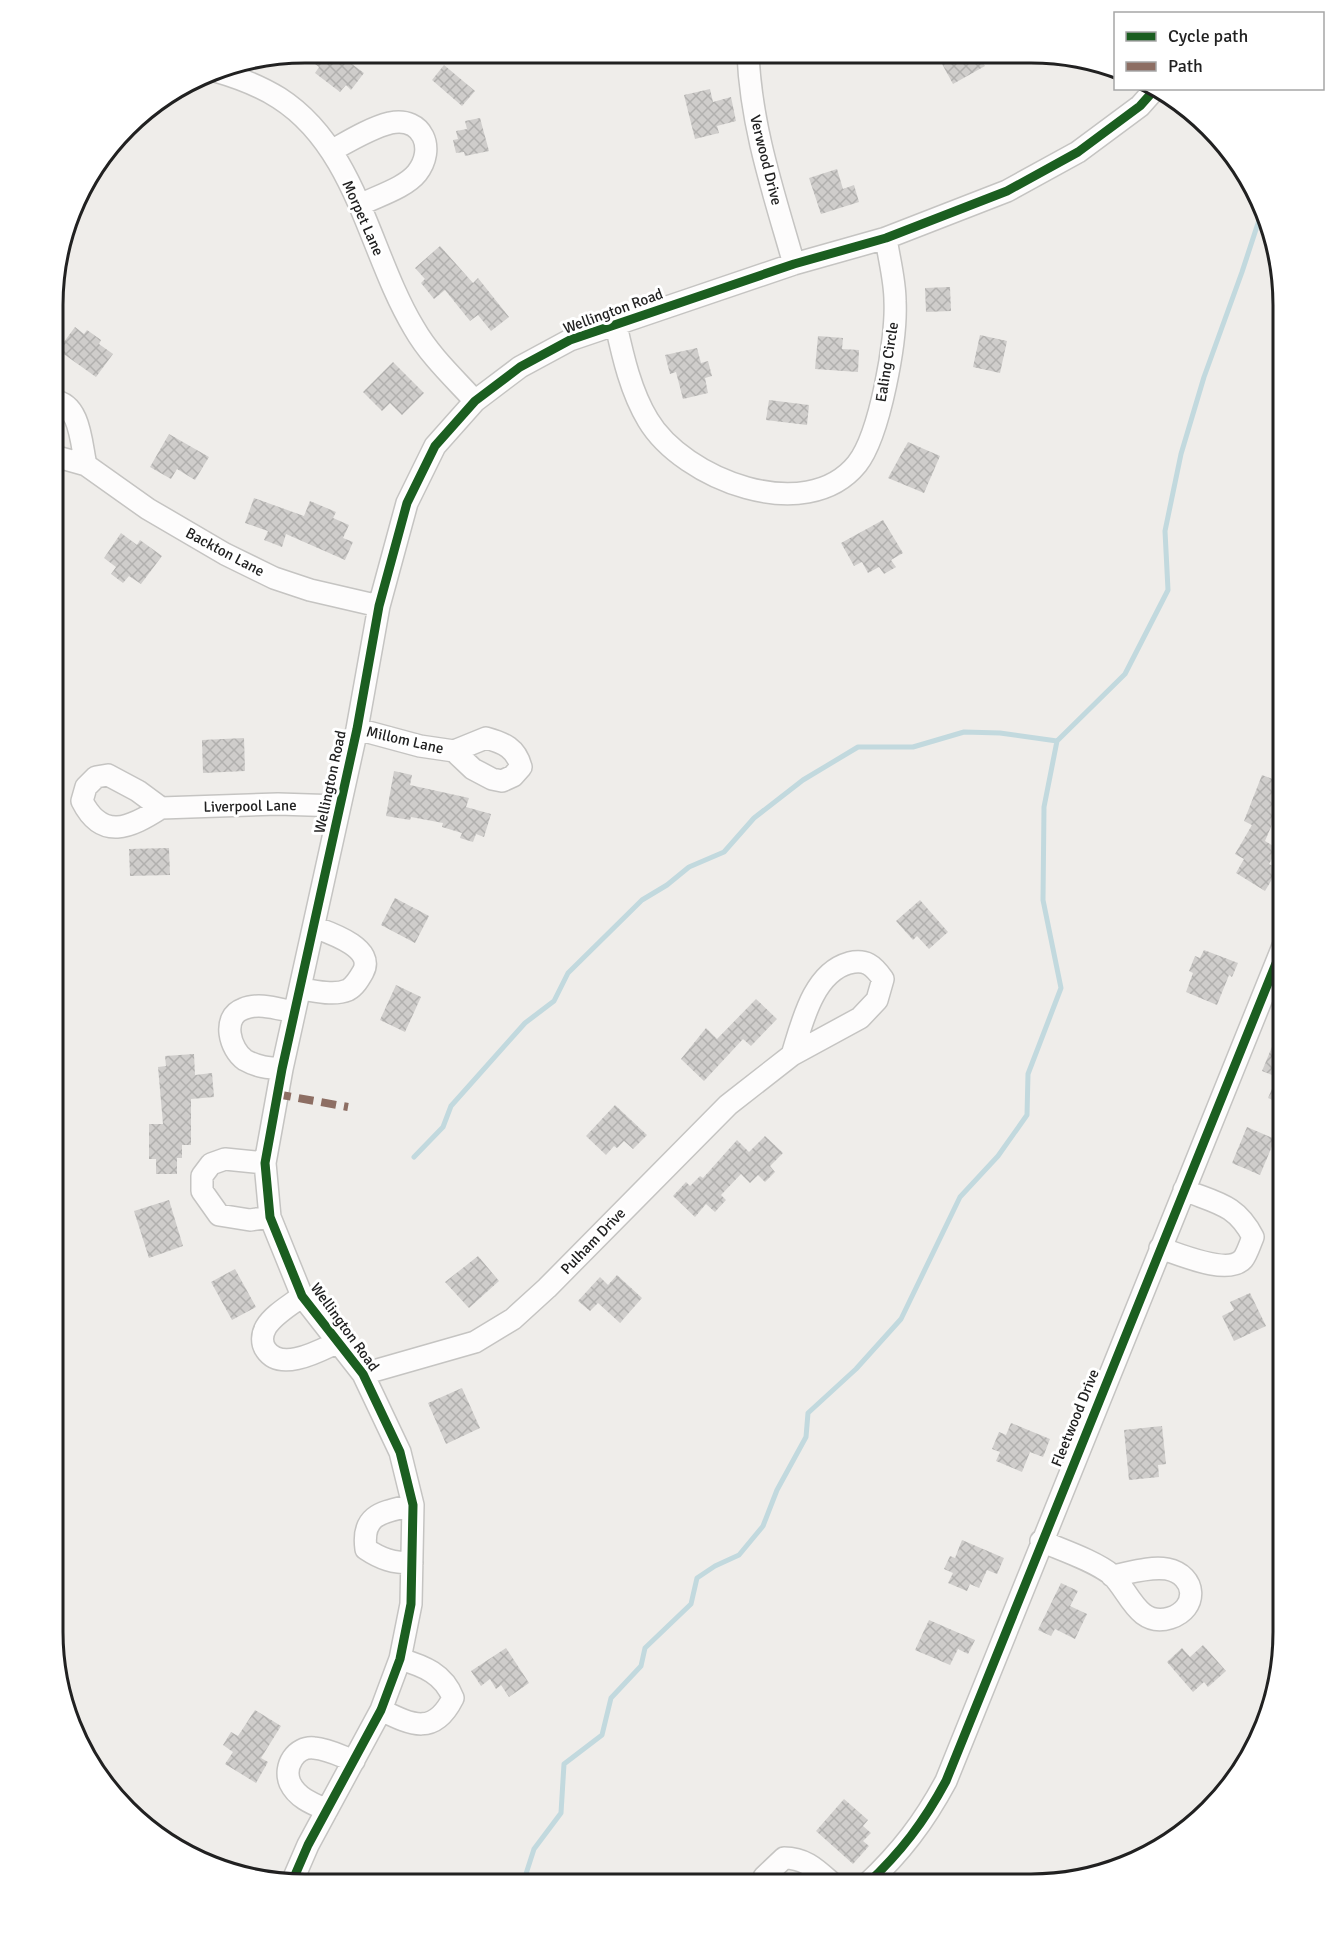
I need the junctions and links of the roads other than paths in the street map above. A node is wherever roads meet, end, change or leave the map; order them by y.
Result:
1 (749, 63) edge
2 (227, 76) edge
3 (1150, 94) edge
4 (331, 151) junction
5 (360, 205) junction
6 (886, 238) junction
7 (794, 264) junction
8 (616, 325) junction
9 (476, 401) junction
10 (63, 404) edge
11 (63, 459) edge
12 (86, 465) junction
13 (380, 606) junction
14 (357, 729) junction
15 (454, 751) dead end
16 (340, 806) junction
17 (161, 808) dead end
18 (315, 927) junction
19 (1273, 971) edge
20 (302, 989) junction
21 (294, 1012) junction
22 (792, 1055) junction
23 (282, 1069) junction
24 (265, 1163) junction
25 (1184, 1190) junction
26 (270, 1216) junction
27 (1160, 1248) junction
28 (303, 1296) junction
29 (336, 1343) junction
30 (363, 1374) junction
31 (413, 1505) junction
32 (1041, 1541) junction
33 (412, 1563) junction
34 (1112, 1576) dead end
35 (400, 1659) junction
36 (381, 1710) junction
37 (354, 1761) junction
38 (327, 1810) junction
39 (296, 1873) edge
40 (767, 1874) edge
41 (822, 1874) edge
42 (877, 1874) edge

1 - 7 street, Verwood Drive
2 - 4 street, Morpet Lane
3 - 6 street, Wellington Road
4 - 5 street, Morpet Lane
4 - 5 street
5 - 9 street, Morpet Lane
6 - 7 street, Wellington Road
6 - 8 street, Ealing Circle
7 - 8 street, Wellington Road
8 - 9 street, Wellington Road
9 - 13 street, Wellington Road
10 - 12 street
11 - 12 street, Backton Lane
12 - 13 street, Backton Lane
13 - 14 street, Wellington Road
14 - 15 street, Millom Lane
14 - 16 street, Wellington Road
16 - 17 street, Liverpool Lane
16 - 18 street, Wellington Road
18 - 20 street, Wellington Road
18 - 20 street
19 - 25 street, Fleetwood Drive
20 - 21 street, Wellington Road
21 - 23 street, Wellington Road
21 - 23 street
22 - 22 street, Pulham Drive
22 - 30 street, Pulham Drive
23 - 24 street, Wellington Road
24 - 26 street, Wellington Road
24 - 26 street
25 - 27 street, Fleetwood Drive
25 - 27 street
26 - 28 street, Wellington Road
27 - 32 street, Fleetwood Drive
28 - 29 street, Wellington Road
28 - 29 street
29 - 30 street, Wellington Road
30 - 31 street, Wellington Road
31 - 33 street, Wellington Road
31 - 33 street
32 - 34 street
32 - 42 street, Fleetwood Drive
33 - 35 street, Wellington Road
35 - 36 street, Wellington Road
35 - 36 street
36 - 37 street, Wellington Road
37 - 38 street, Wellington Road
37 - 38 street
38 - 39 street, Wellington Road
40 - 41 street

